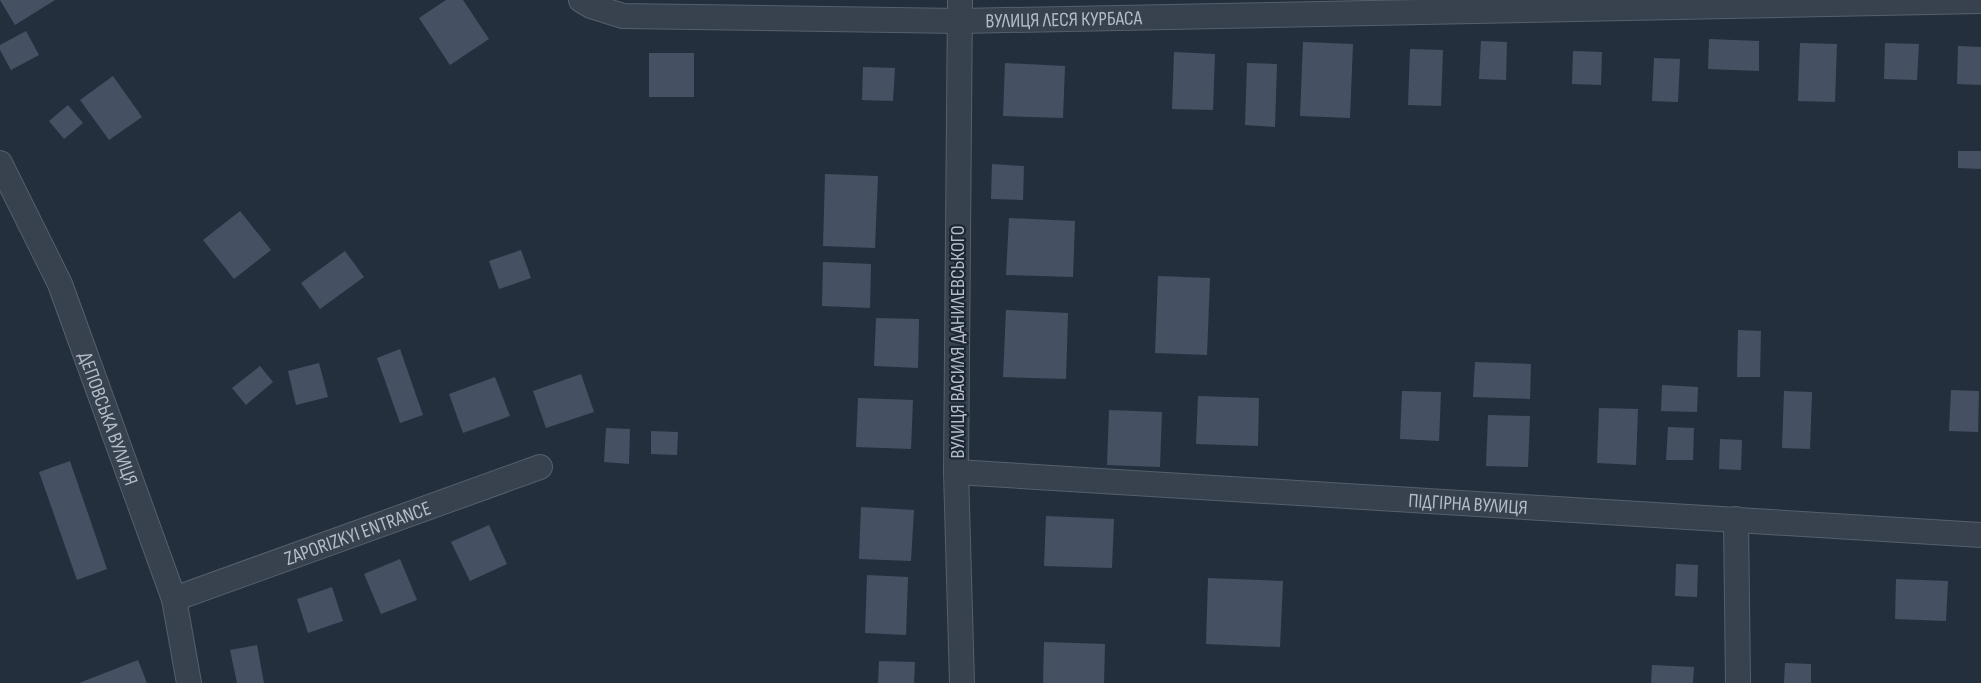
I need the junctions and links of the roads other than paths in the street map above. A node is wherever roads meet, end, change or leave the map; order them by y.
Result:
1 (581, 0) edge
2 (1981, 1) edge
3 (960, 10) edge
4 (0, 163) edge
5 (540, 467) dead end
6 (956, 472) junction
7 (1736, 519) junction
8 (1981, 535) edge
9 (174, 599) junction
10 (189, 683) edge
11 (962, 683) edge
12 (1738, 683) edge

1 - 3 street, ВУЛИЦЯ ЛЕСЯ КУРБАСА
2 - 3 street, ВУЛИЦЯ ЛЕСЯ КУРБАСА
3 - 6 street, ВУЛИЦЯ ВАСИЛЯ ДАНИЛЕВСЬКОГО
4 - 9 street, ДЕПОВСЬКА ВУЛИЦЯ
5 - 9 street, ZAPORIZKYI ENTRANCE
6 - 7 street, ПІДГІРНА ВУЛИЦЯ
6 - 11 street, ВУЛИЦЯ ВАСИЛЯ ДАНИЛЕВСЬКОГО
7 - 8 street, ПІДГІРНА ВУЛИЦЯ
7 - 12 street
9 - 10 street, ДЕПОВСЬКА ВУЛИЦЯ

